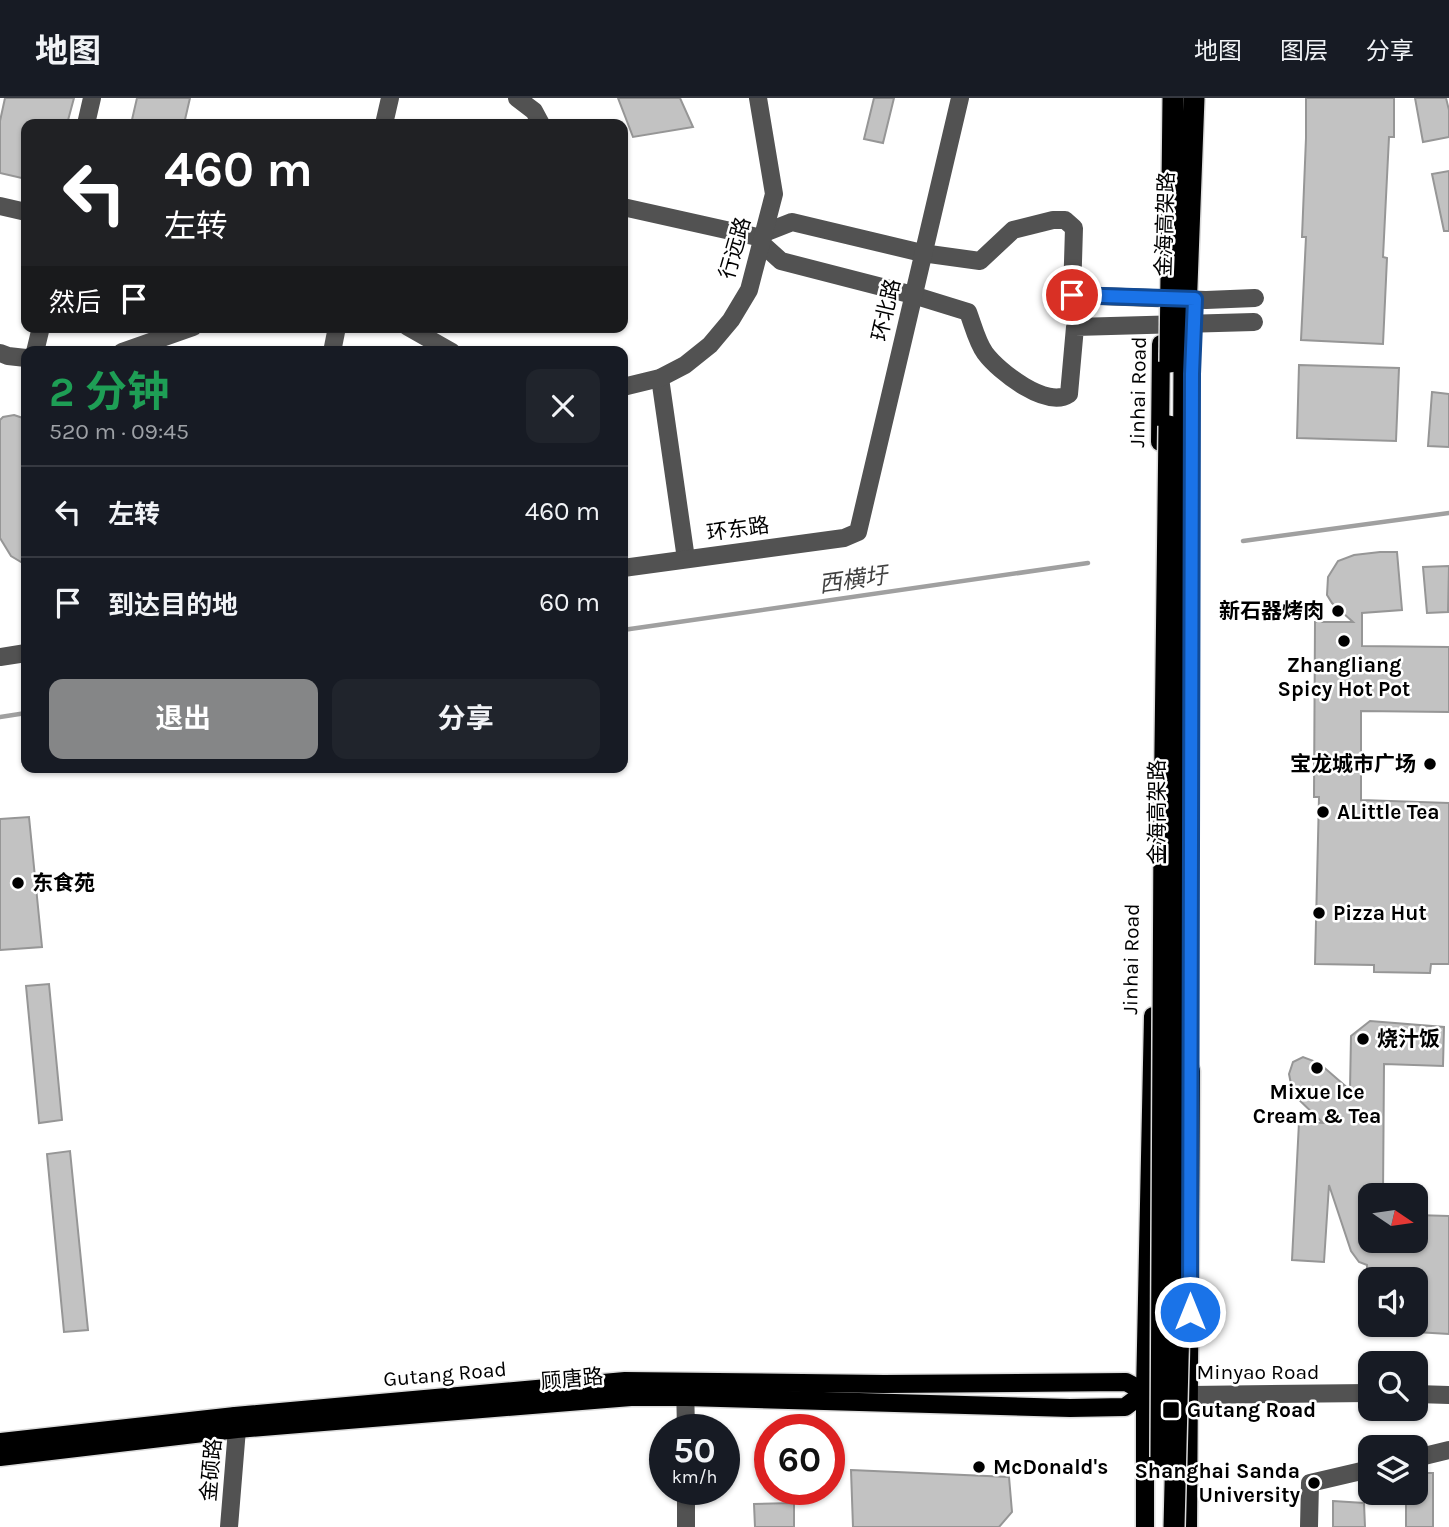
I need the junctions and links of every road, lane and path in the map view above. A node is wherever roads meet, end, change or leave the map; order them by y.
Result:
1 (92, 98) edge
2 (390, 98) edge
3 (517, 98) edge
4 (758, 98) edge
5 (960, 98) edge
6 (1167, 98) edge
7 (1173, 98) edge
8 (1194, 98) edge
9 (1201, 98) edge
10 (87, 119) edge
11 (385, 119) edge
12 (538, 119) edge
13 (0, 206) edge
14 (628, 208) edge
15 (21, 211) edge
16 (762, 238) junction
17 (922, 253) junction
18 (913, 295) junction
19 (1163, 298) junction
20 (1255, 298) dead end
21 (1195, 299) junction
22 (1254, 322) dead end
23 (1194, 325) junction
24 (1163, 326) junction
25 (176, 333) edge
26 (419, 333) edge
27 (139, 346) edge
28 (441, 346) edge
29 (0, 353) edge
30 (21, 357) edge
31 (660, 378) junction
32 (628, 386) edge
33 (858, 532) joint
34 (686, 559) junction
35 (628, 567) edge
36 (21, 654) edge
37 (0, 657) edge
38 (685, 1389) junction
39 (1145, 1392) junction
40 (1358, 1393) edge
41 (1428, 1394) edge
42 (1190, 1395) junction
43 (1449, 1395) edge
44 (686, 1414) edge
45 (236, 1423) junction
46 (0, 1442) edge
47 (1449, 1450) edge
48 (1428, 1455) edge
49 (0, 1457) edge
50 (1358, 1472) edge
51 (686, 1505) edge
52 (229, 1527) edge
53 (685, 1527) edge
54 (1145, 1527) edge
55 (1161, 1527) edge
56 (1174, 1527) edge
57 (1188, 1527) edge
58 (1309, 1527) edge

1 - 10 street
2 - 11 street
3 - 12 street
4 - 16 street, 行远路
5 - 17 street, 环北路
6 - 19 main road, Jinhai Road
7 - 55 highway, 金海高架路, bridge
8 - 56 highway, 金海高架路, bridge
9 - 21 main road
13 - 15 street
14 - 16 street
16 - 17 street
16 - 18 street
16 - 31 street, 行远路
17 - 18 street, 环北路
17 - 19 street
18 - 24 street
18 - 33 street, 环北路
19 - 21 street
19 - 24 main road, Jinhai Road
20 - 21 street
21 - 23 main road
22 - 23 street
23 - 24 street
23 - 42 main road
24 - 39 main road, Jinhai Road
25 - 27 street
26 - 28 street
29 - 30 street
31 - 32 street, 行远路
31 - 34 street
33 - 34 street, 环东路
34 - 35 street, 环东路
36 - 37 street
38 - 39 main road, Gutang Road
38 - 39 main road
38 - 44 street
38 - 45 main road, Gutang Road
39 - 42 main road, Minyao Road
39 - 54 main road, Jinhai Road
40 - 42 street, Minyao Road
41 - 43 street
42 - 57 main road
45 - 46 main road, Gutang Road
45 - 49 main road
45 - 52 street, 金硕路
47 - 48 street
50 - 58 street
51 - 53 street

